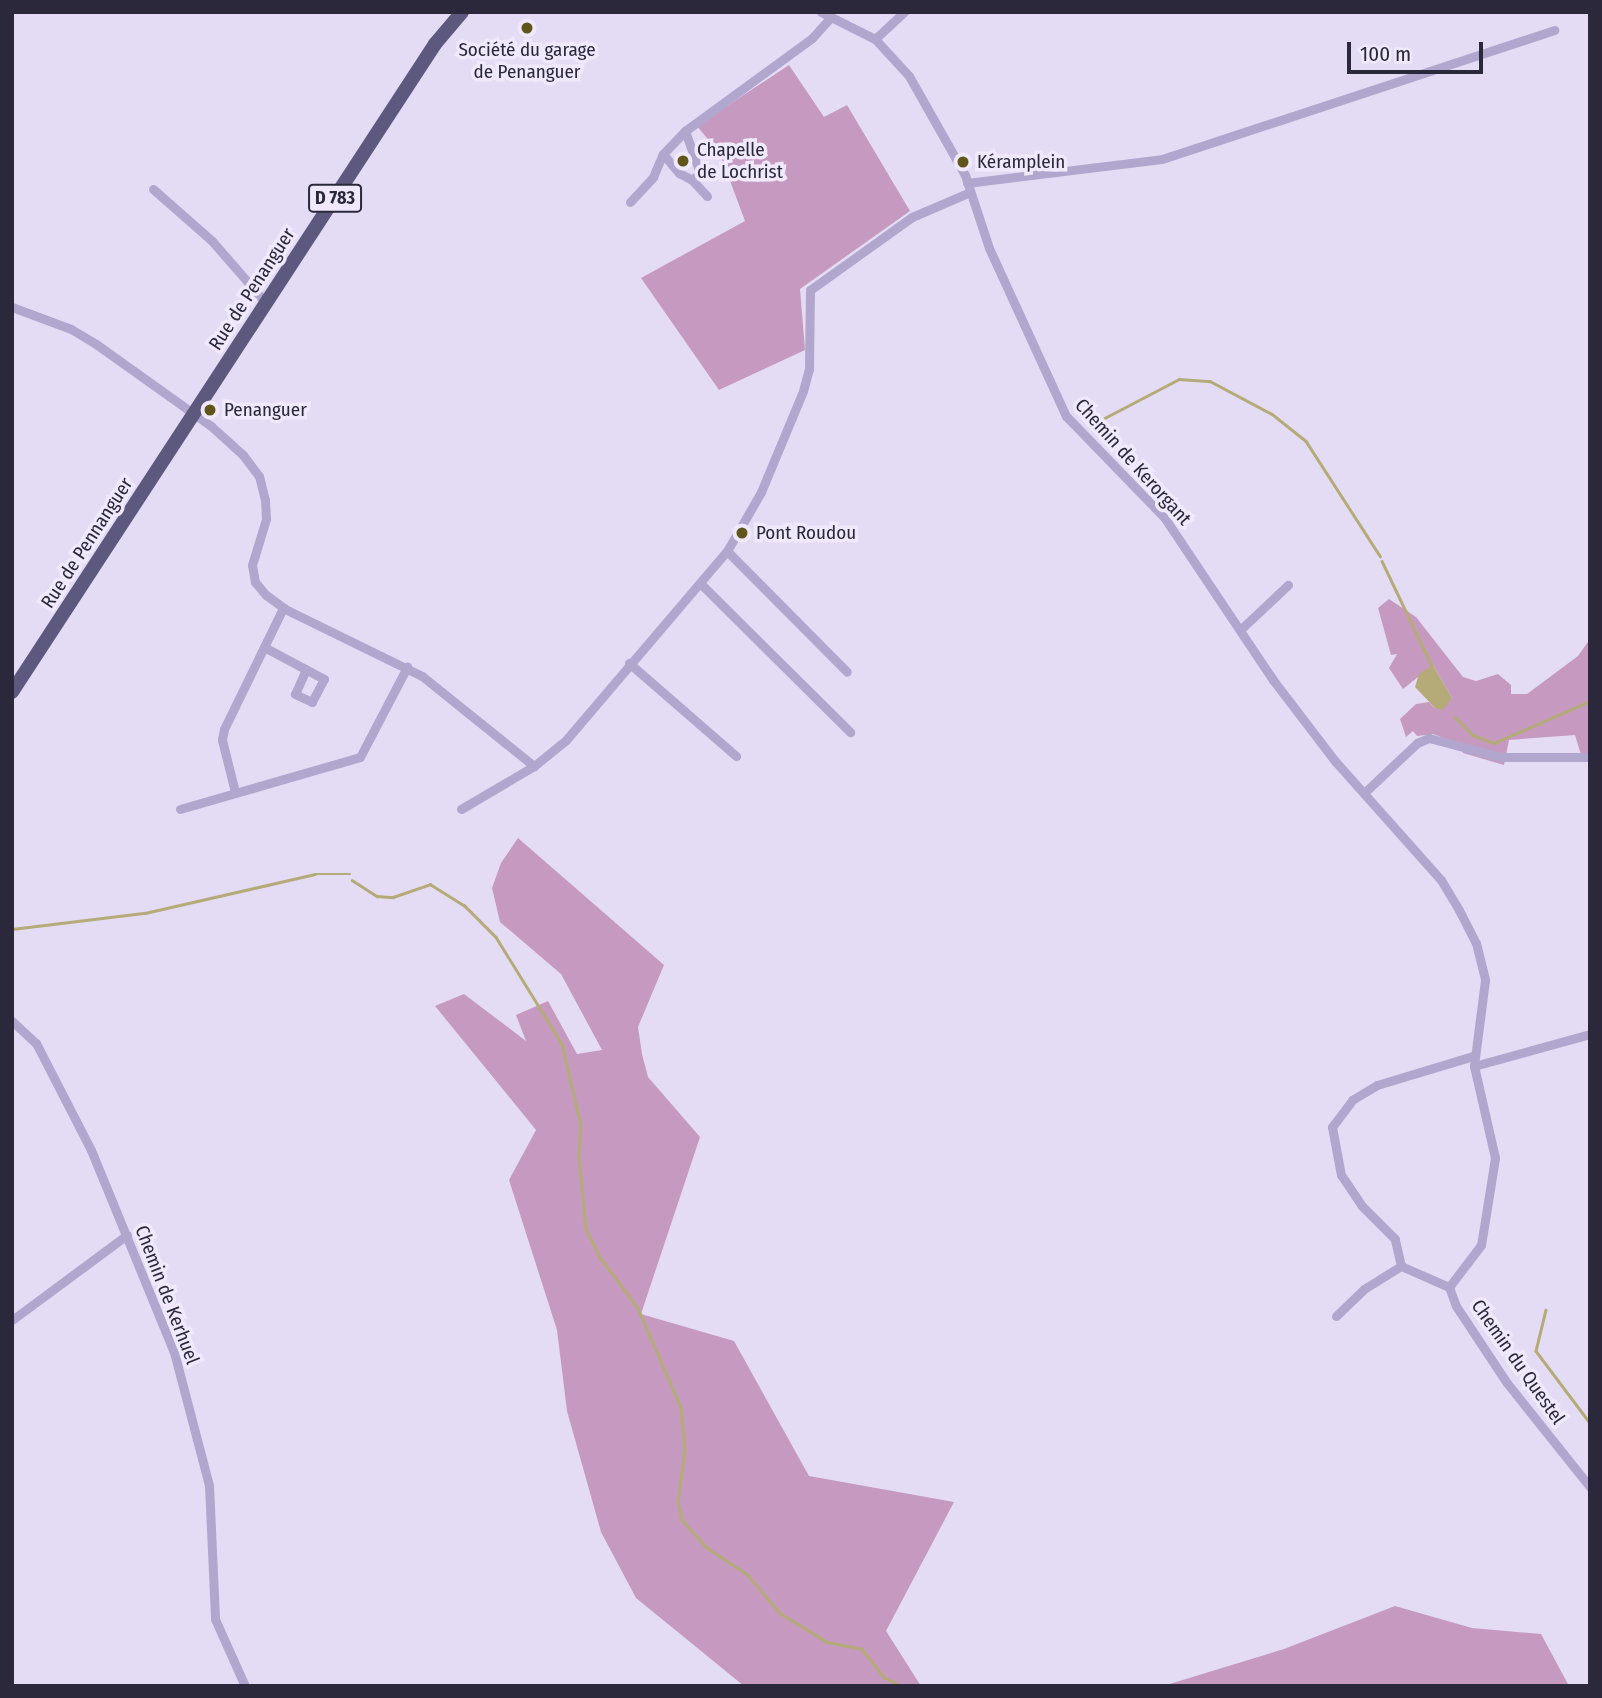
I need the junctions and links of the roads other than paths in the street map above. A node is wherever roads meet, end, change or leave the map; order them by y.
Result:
1 (449, 12) edge
2 (462, 12) edge
3 (821, 12) edge
4 (904, 12) edge
5 (829, 19) junction
6 (1554, 30) dead end
7 (875, 39) junction
8 (435, 44) junction
9 (685, 131) junction
10 (663, 154) junction
11 (692, 180) junction
12 (969, 187) junction
13 (153, 189) dead end
14 (707, 195) dead end
15 (630, 202) dead end
16 (266, 303) junction
17 (12, 307) edge
18 (193, 415) junction
19 (727, 551) junction
20 (1289, 584) dead end
21 (702, 585) junction
22 (283, 608) junction
23 (1240, 630) junction
24 (264, 647) junction
25 (629, 663) junction
26 (407, 667) junction
27 (306, 669) dead end
28 (847, 672) dead end
29 (12, 692) edge
30 (850, 732) dead end
31 (1312, 739) dead end
32 (1322, 744) junction
33 (736, 756) dead end
34 (1590, 757) edge
35 (534, 766) junction
36 (235, 792) junction
37 (1364, 793) junction
38 (180, 809) dead end
39 (461, 809) dead end
40 (12, 1021) edge
41 (1590, 1034) edge
42 (1474, 1061) junction
43 (127, 1235) junction
44 (1401, 1266) junction
45 (1449, 1287) junction
46 (1336, 1316) dead end
47 (12, 1320) edge
48 (1590, 1487) edge
49 (245, 1686) edge

1 - 8 main road, Rue de Penanguer / D 783
2 - 8 main road, Rue de Penanguer / D 783
3 - 5 street
4 - 7 street
5 - 7 street
5 - 9 street
6 - 12 street
7 - 12 street, Chemin de Kerorgant
8 - 16 main road, Rue de Penanguer / D 783
9 - 10 street
9 - 11 street
10 - 11 street
10 - 15 street
11 - 14 street
12 - 19 street
12 - 23 street, Chemin de Kerorgant
13 - 16 street
16 - 18 main road, Rue de Penanguer / D 783
17 - 18 street
18 - 22 street
18 - 29 main road, Rue de Pennanguer / D 783
19 - 21 street
19 - 28 street
20 - 23 street
21 - 25 street
21 - 30 street
22 - 24 street
22 - 26 street
23 - 32 street, Chemin de Kerorgant
24 - 27 street
24 - 36 street
25 - 33 street
25 - 35 street
26 - 35 street
26 - 36 street
31 - 32 street
32 - 37 street, Chemin de Kerorgant
34 - 37 street
35 - 39 street
36 - 38 street
37 - 42 street, Chemin du Questel
40 - 43 street, Chemin de Kerhuel
41 - 42 street
42 - 44 street
42 - 45 street, Chemin du Questel
43 - 47 street
43 - 49 street, Chemin de Kerhuel
44 - 45 street, Chemin du Questel
44 - 46 street
45 - 48 street, Chemin du Questel

